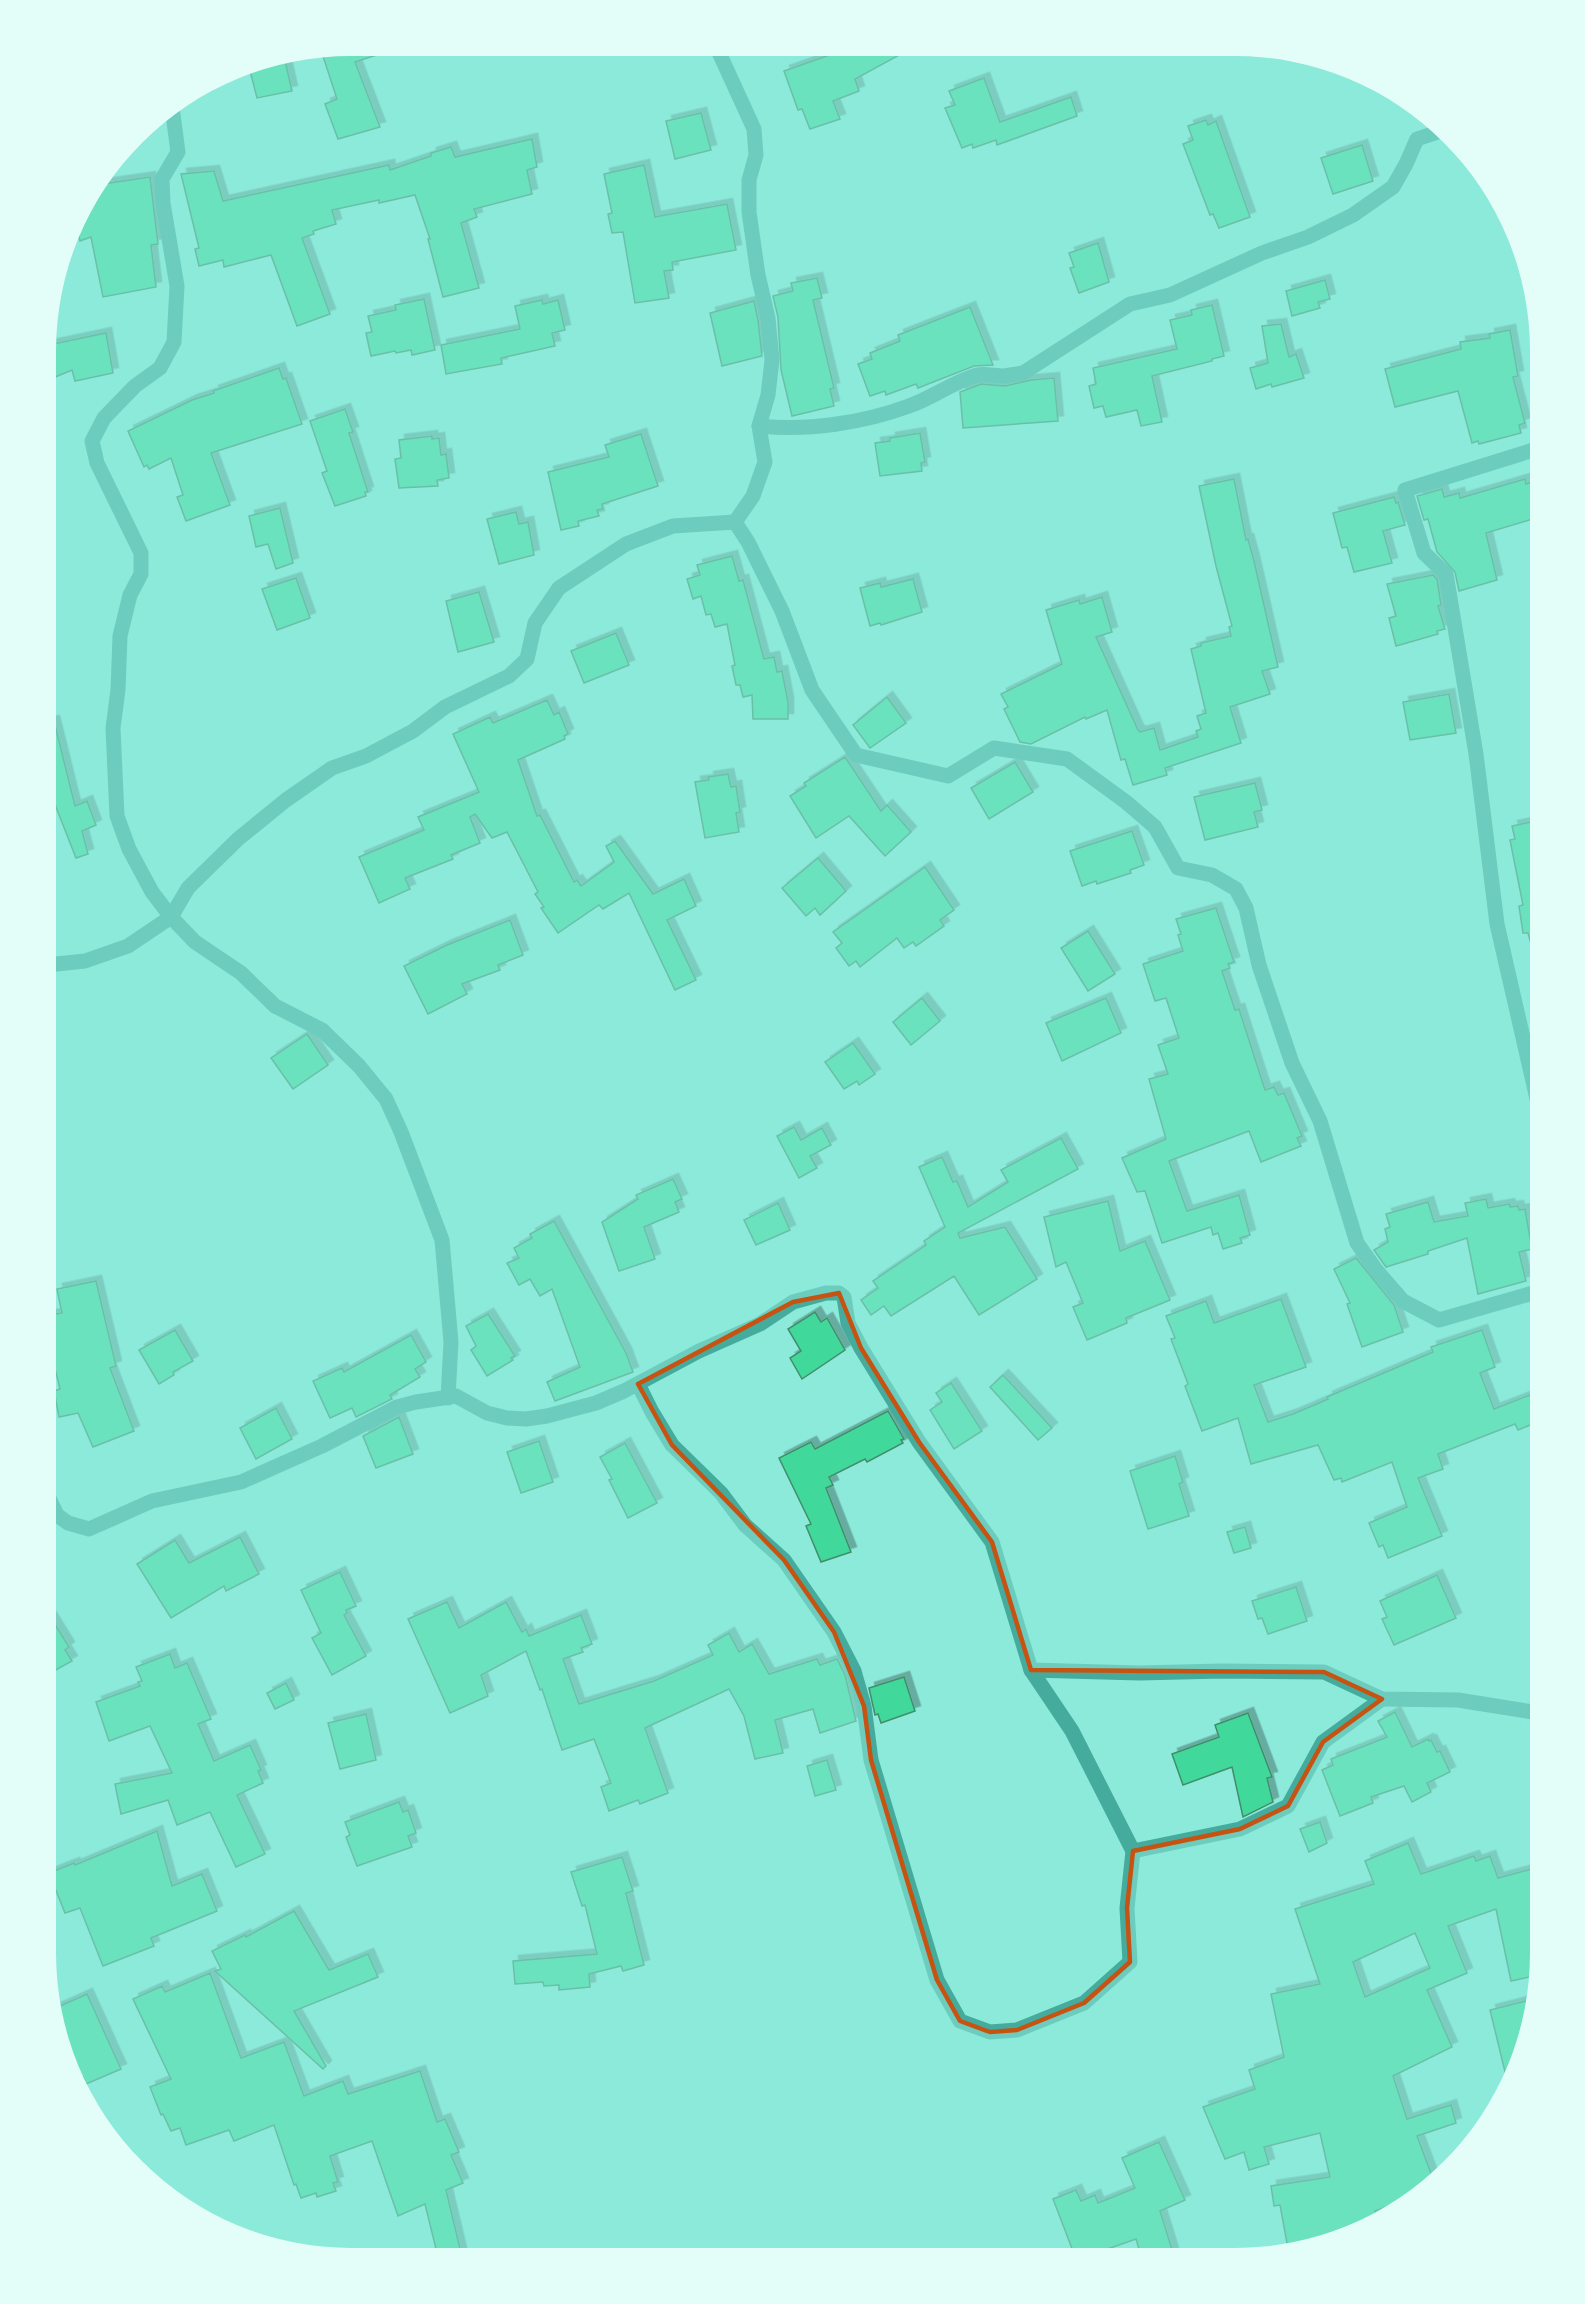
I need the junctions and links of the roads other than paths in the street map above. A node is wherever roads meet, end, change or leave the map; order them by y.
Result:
1 (721, 56) edge
2 (173, 115) edge
3 (1434, 133) edge
4 (759, 426) junction
5 (1530, 451) edge
6 (735, 522) junction
7 (171, 916) junction
8 (56, 964) edge
9 (1530, 1068) edge
10 (1530, 1294) edge
11 (638, 1384) junction
12 (448, 1398) junction
13 (56, 1513) edge
14 (1030, 1670) junction
15 (1382, 1699) junction
16 (1530, 1712) edge
17 (1133, 1851) junction

1 - 4 street
2 - 7 street
3 - 4 street
4 - 6 street
5 - 9 street
6 - 7 street
6 - 10 street
7 - 8 street
7 - 12 street
11 - 12 street
11 - 14 street
11 - 17 street
12 - 13 street
14 - 15 street
14 - 17 street
15 - 16 street
15 - 17 street

